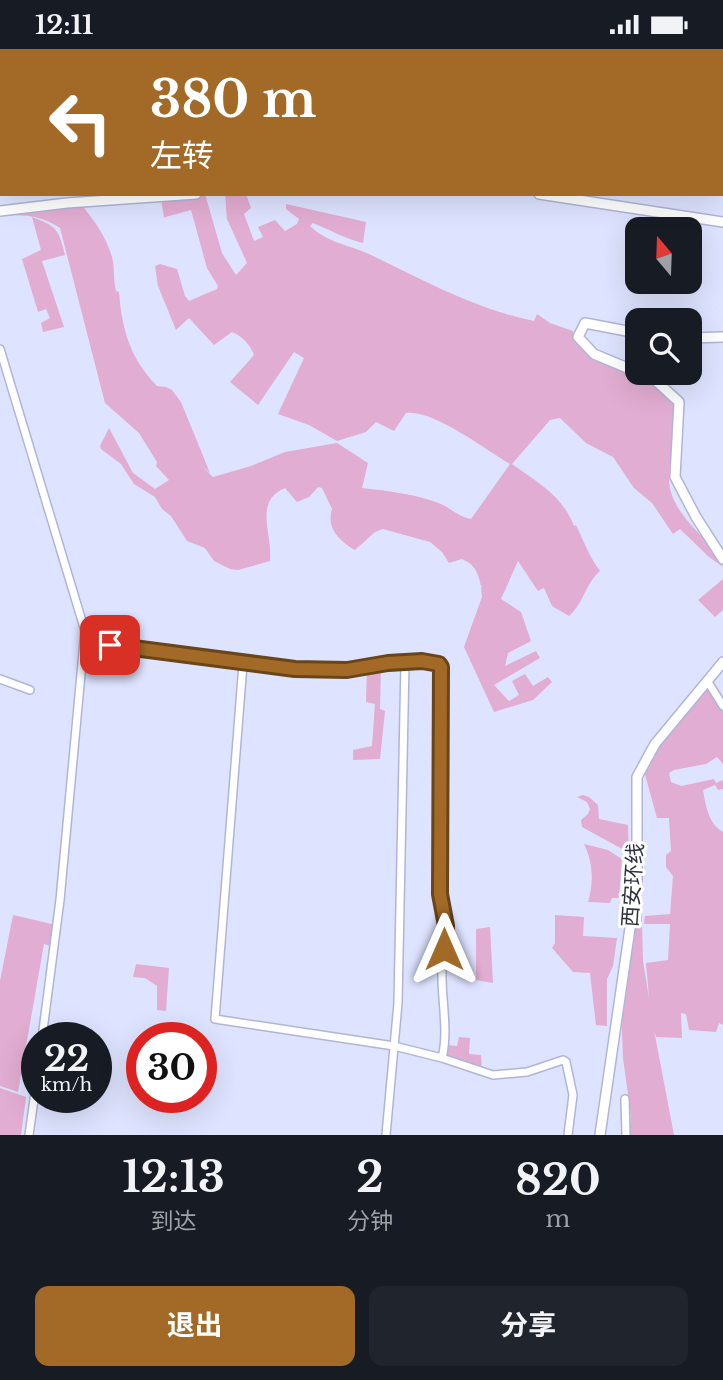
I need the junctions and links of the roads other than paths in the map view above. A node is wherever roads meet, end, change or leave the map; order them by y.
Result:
1 (167, 196) edge
2 (552, 196) edge
3 (0, 211) edge
4 (723, 222) edge
5 (625, 331) edge
6 (723, 337) edge
7 (702, 338) edge
8 (0, 349) edge
9 (625, 367) edge
10 (660, 385) edge
11 (723, 559) edge
12 (84, 641) junction
13 (723, 662) edge
14 (405, 663) junction
15 (243, 664) junction
16 (0, 680) edge
17 (708, 682) junction
18 (30, 690) dead end
19 (723, 706) edge
20 (44, 1022) edge
21 (394, 1046) junction
22 (442, 1058) junction
23 (625, 1099) dead end
24 (32, 1113) edge
25 (29, 1135) edge
26 (386, 1135) edge
27 (568, 1135) edge
28 (600, 1135) edge
29 (626, 1135) edge

1 - 3 main road
2 - 4 main road
5 - 9 main road
6 - 7 main road
8 - 12 street
10 - 11 main road
12 - 15 street
12 - 20 street
13 - 17 main road, 西安环线
14 - 15 street
14 - 21 street
14 - 22 street
15 - 21 street
16 - 18 street
17 - 19 street
17 - 28 main road, 西安环线
21 - 22 street
21 - 26 street
22 - 27 street
23 - 29 street
24 - 25 street

